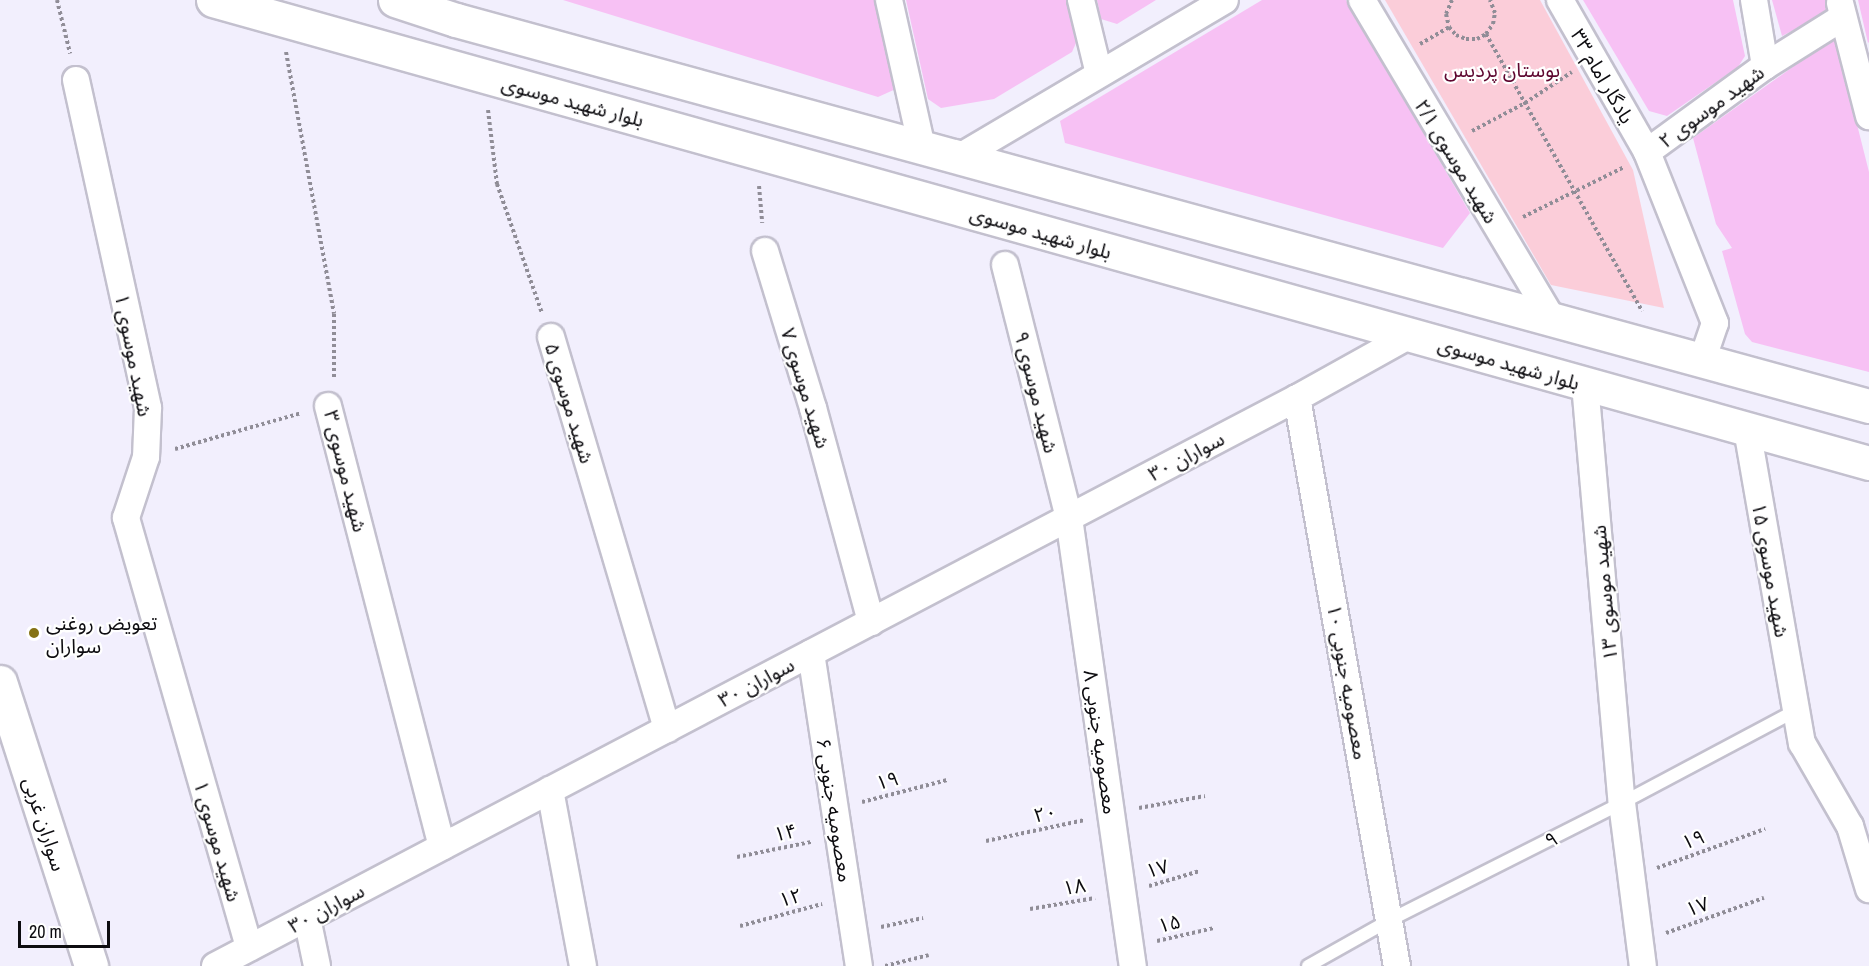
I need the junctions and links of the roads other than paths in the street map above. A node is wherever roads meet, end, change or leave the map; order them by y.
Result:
1 (213, 0) edge
2 (395, 0) edge
3 (889, 0) edge
4 (1082, 0) edge
5 (1225, 0) edge
6 (1362, 0) edge
7 (1560, 0) edge
8 (1754, 0) edge
9 (1841, 9) edge
10 (1765, 66) junction
11 (1099, 74) junction
12 (76, 80) road end
13 (1869, 116) edge
14 (922, 148) junction
15 (1647, 152) junction
16 (958, 158) junction
17 (1294, 249) junction
18 (765, 251) road end
19 (1005, 265) dead end
20 (1287, 300) junction
21 (1553, 321) junction
22 (1410, 335) junction
23 (551, 337) road end
24 (1702, 362) junction
25 (1585, 384) junction
26 (1297, 398) junction
27 (328, 406) road end
28 (1869, 406) edge
29 (1747, 429) junction
30 (1869, 463) edge
31 (1068, 518) junction
32 (871, 622) junction
33 (811, 653) junction
34 (0, 682) edge
35 (1795, 711) junction
36 (667, 729) junction
37 (550, 790) junction
38 (1622, 803) junction
39 (442, 847) junction
40 (1869, 889) edge
41 (307, 918) junction
42 (1390, 920) junction
43 (249, 948) junction
44 (1641, 954) edge
45 (1132, 957) edge
46 (91, 966) edge
47 (215, 966) edge
48 (317, 966) edge
49 (583, 966) edge
50 (859, 966) edge
51 (1308, 966) edge
52 (1397, 966) edge

1 - 20 main road, بلوار شهید موسوی
2 - 14 main road
3 - 14 street
4 - 11 street
5 - 11 street
6 - 21 street, شهید موسوی ۲/۱
7 - 15 street, یادگار امام ۳۳
8 - 10 street
9 - 10 street, شهید موسوی ۲
9 - 13 street
10 - 15 street, شهید موسوی ۲
11 - 16 street
12 - 43 street, شهید موسوی ۱
14 - 16 main road
15 - 24 street, شهید موسوی ۲
16 - 17 main road
17 - 20 main road
17 - 21 main road
18 - 32 street, شهید موسوی ۷
19 - 31 street, شهید موسوی ۹
20 - 22 main road, بلوار شهید موسوی
21 - 24 main road
22 - 25 main road, بلوار شهید موسوی
22 - 26 street, سواران ۳۰
23 - 36 street, شهید موسوی ۵
24 - 28 main road
25 - 29 main road, بلوار شهید موسوی
25 - 38 street, شهید موسوی ۱۳
26 - 31 street, سواران ۳۰
26 - 42 street, معصومیه جنوبی ۱۰
27 - 39 street, شهید موسوی ۳
29 - 30 main road, بلوار شهید موسوی
29 - 35 street, شهید موسوی ۱۵
31 - 32 street, سواران ۳۰
31 - 45 street, معصومیه جنوبی ۸
32 - 33 street, سواران ۳۰
33 - 36 street, سواران ۳۰
33 - 50 street, معصومیه جنوبی ۶
34 - 46 main road, سواران غربی
35 - 38 lane, ۹
35 - 40 street, شهید موسوی ۱۵
36 - 37 street, سواران ۳۰
37 - 39 street, سواران ۳۰
37 - 49 street
38 - 42 lane, ۹
38 - 44 street, شهید موسوی ۱۳
39 - 41 street, سواران ۳۰
41 - 43 street, سواران ۳۰
41 - 48 street
42 - 51 lane, ۹
42 - 52 street, معصومیه جنوبی ۱۰
43 - 47 street, سواران ۳۰

